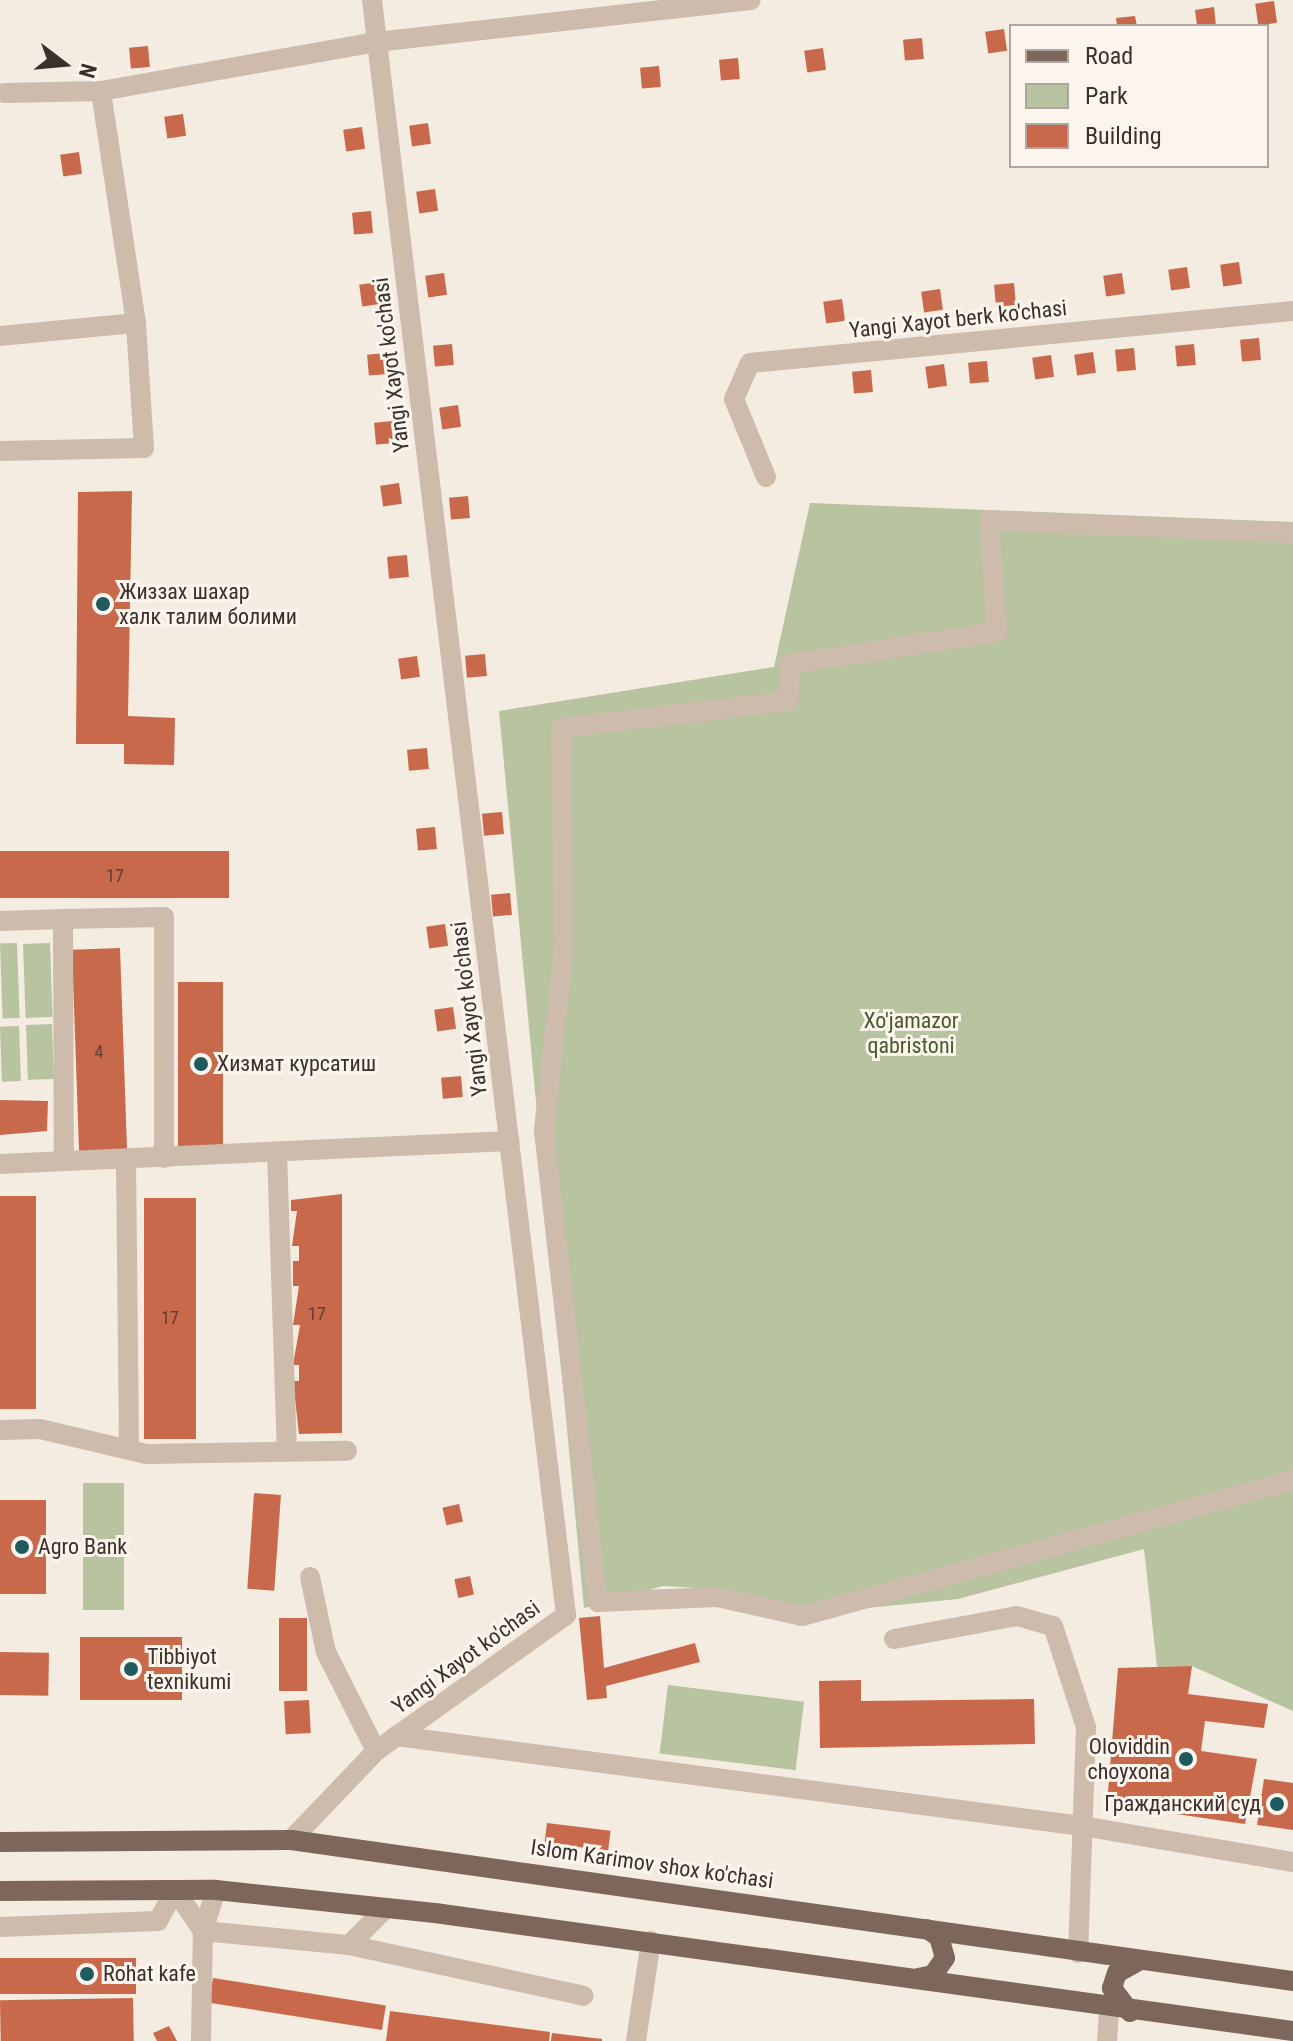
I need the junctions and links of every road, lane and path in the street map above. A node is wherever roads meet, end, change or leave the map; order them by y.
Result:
1 (372, 0) edge
2 (751, 0) edge
3 (376, 42) junction
4 (101, 91) junction
5 (5, 93) dead end
6 (1293, 311) edge
7 (136, 323) junction
8 (0, 336) edge
9 (0, 451) edge
10 (766, 477) dead end
11 (1293, 533) edge
12 (63, 919) junction
13 (0, 921) edge
14 (509, 1141) junction
15 (277, 1153) junction
16 (164, 1158) junction
17 (126, 1160) junction
18 (64, 1161) junction
19 (0, 1164) edge
20 (0, 1430) edge
21 (129, 1450) junction
22 (347, 1451) dead end
23 (287, 1452) junction
24 (1293, 1480) edge
25 (310, 1577) dead end
26 (894, 1639) dead end
27 (396, 1736) junction
28 (376, 1751) junction
29 (1082, 1826) junction
30 (291, 1840) junction
31 (0, 1842) edge
32 (1293, 1862) edge
33 (175, 1890) junction
34 (216, 1890) junction
35 (0, 1891) edge
36 (386, 1908) junction
37 (0, 1927) edge
38 (927, 1929) junction
39 (203, 1931) junction
40 (651, 1941) junction
41 (349, 1945) junction
42 (1078, 1953) junction
43 (1137, 1962) junction
44 (918, 1978) junction
45 (1293, 1981) edge
46 (584, 1996) dead end
47 (1120, 2010) junction
48 (1293, 2031) edge
49 (201, 2041) edge
50 (636, 2041) edge
51 (1107, 2041) edge

1 - 3 street, Yangi Xayot ko'chasi
2 - 3 street
3 - 4 street
3 - 14 street, Yangi Xayot ko'chasi
4 - 5 street
4 - 7 street
6 - 10 street, Yangi Xayot berk ko'chasi
7 - 8 street
7 - 9 street
11 - 24 street
12 - 13 street
12 - 16 street
12 - 18 street
14 - 15 street
14 - 27 street, Yangi Xayot ko'chasi
15 - 16 street
15 - 23 street
16 - 17 street
17 - 18 street
17 - 21 street
18 - 19 street
20 - 21 street
21 - 23 street
22 - 23 street
25 - 28 street
26 - 29 street
27 - 28 street, Yangi Xayot ko'chasi
27 - 29 street
28 - 30 street, Yangi Xayot ko'chasi
29 - 32 street
29 - 42 street
30 - 31 main road, Islom Karimov shox ko'chasi
30 - 38 main road, Islom Karimov shox ko'chasi
33 - 34 main road
33 - 35 main road
33 - 37 street
33 - 39 street
34 - 36 main road
34 - 39 street
36 - 40 main road
36 - 41 street
38 - 42 main road, Islom Karimov shox ko'chasi
38 - 44 main road
39 - 41 street
39 - 49 street
40 - 44 main road
40 - 50 street
41 - 46 street
42 - 43 main road, Islom Karimov shox ko'chasi
43 - 45 main road, Islom Karimov shox ko'chasi
43 - 47 main road
44 - 47 main road
47 - 48 main road
47 - 51 street

